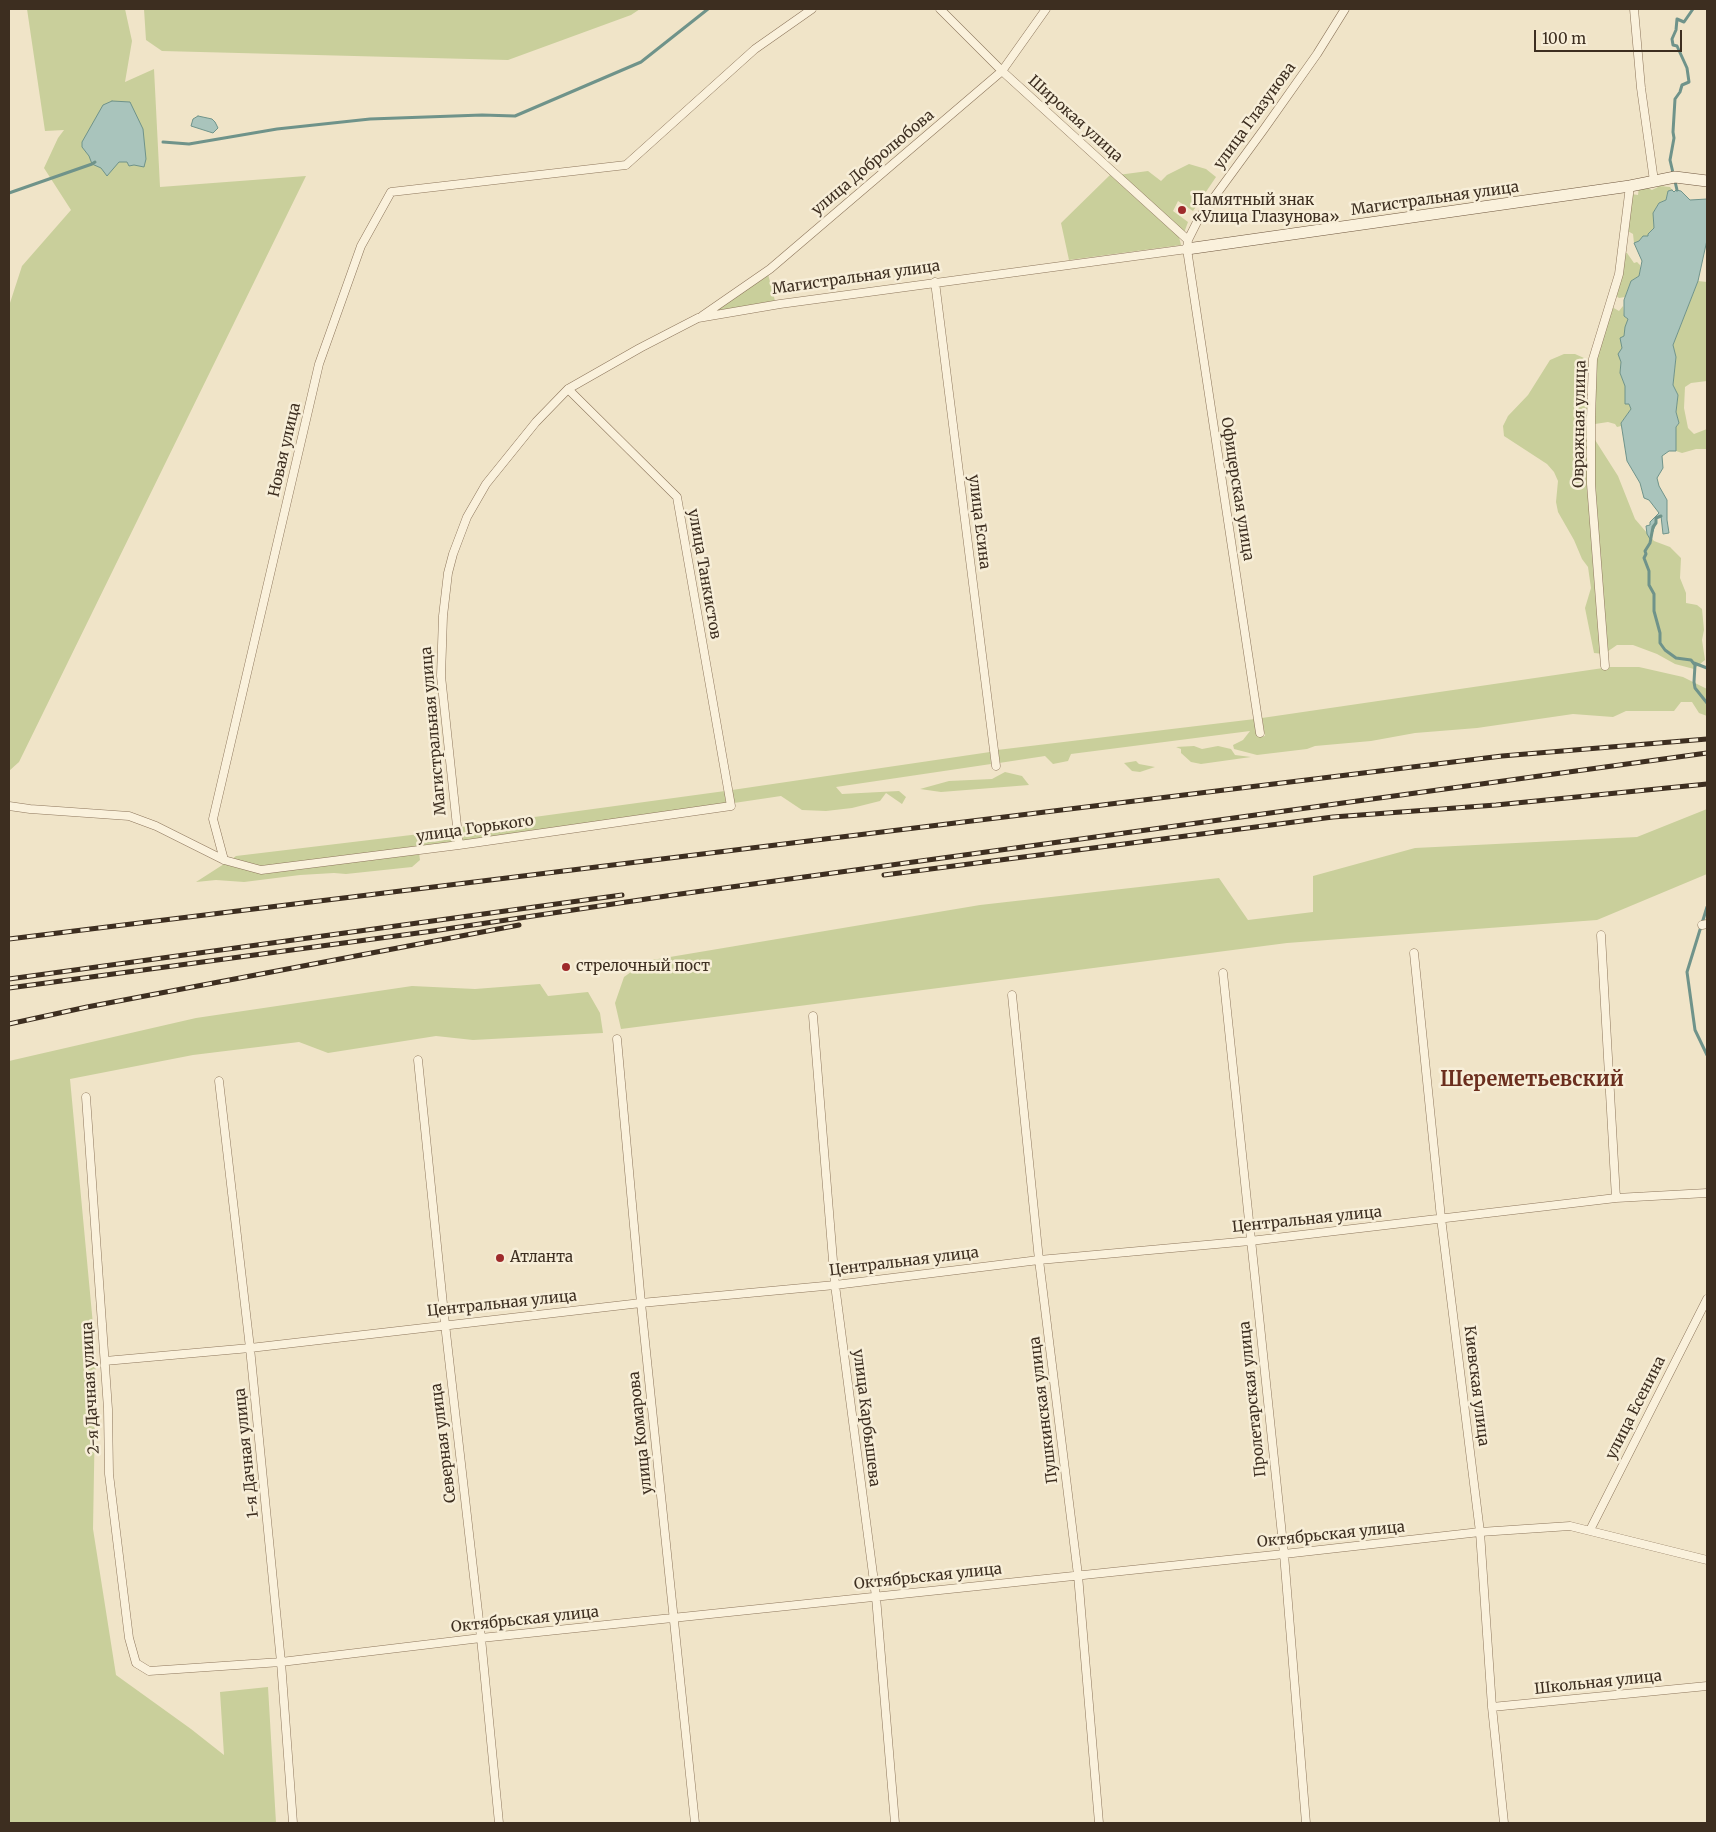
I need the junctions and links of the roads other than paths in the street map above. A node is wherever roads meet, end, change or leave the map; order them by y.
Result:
1 (812, 9) edge
2 (940, 9) edge
3 (1046, 9) edge
4 (1345, 9) edge
5 (1634, 9) edge
6 (1002, 71) junction
7 (1655, 181) junction
8 (1707, 181) edge
9 (1630, 186) junction
10 (1188, 244) junction
11 (935, 282) junction
12 (698, 318) junction
13 (568, 389) junction
14 (1606, 666) dead end
15 (1260, 733) dead end
16 (996, 766) dead end
17 (9, 806) edge
18 (731, 806) joint
19 (459, 845) junction
20 (224, 860) junction
21 (1601, 935) dead end
22 (1414, 953) dead end
23 (1223, 973) dead end
24 (1012, 995) dead end
25 (813, 1016) dead end
26 (617, 1039) dead end
27 (418, 1060) dead end
28 (219, 1081) dead end
29 (86, 1096) dead end
30 (1707, 1193) edge
31 (1616, 1198) junction
32 (1441, 1218) junction
33 (1250, 1241) junction
34 (1040, 1260) junction
35 (835, 1285) junction
36 (1707, 1299) edge
37 (641, 1303) junction
38 (444, 1324) junction
39 (250, 1348) junction
40 (105, 1361) junction
41 (1590, 1530) junction
42 (1480, 1532) junction
43 (1284, 1554) junction
44 (1707, 1560) edge
45 (1078, 1575) junction
46 (876, 1597) junction
47 (674, 1618) junction
48 (481, 1638) junction
49 (281, 1662) junction
50 (148, 1671) joint
51 (1707, 1686) edge
52 (1492, 1707) junction
53 (293, 1823) edge
54 (500, 1823) edge
55 (695, 1823) edge
56 (895, 1823) edge
57 (1099, 1823) edge
58 (1306, 1823) edge
59 (1504, 1823) edge

1 - 20 street, Новая улица
2 - 6 street, Широкая улица
3 - 6 street, улица Добролюбова
4 - 10 street, улица Глазунова
5 - 7 street
6 - 10 street, Широкая улица
6 - 12 street, улица Добролюбова
7 - 8 street, Магистральная улица
7 - 9 street, Магистральная улица
9 - 10 street, Магистральная улица
9 - 14 street, Овражная улица
10 - 11 street, Магистральная улица
10 - 15 street, Офицерская улица
11 - 12 street, Магистральная улица
11 - 16 street, улица Есина
12 - 13 street, Магистральная улица
13 - 18 street, улица Танкистов
13 - 19 street, Магистральная улица
17 - 20 street
18 - 19 street, улица Горького
19 - 20 street, улица Горького
21 - 31 street
22 - 32 street, Киевская улица
23 - 33 street, Пролетарская улица
24 - 34 street, Пушкинская улица
25 - 35 street, улица Карбышева
26 - 37 street, улица Комарова
27 - 38 street, Северная улица
28 - 39 street, 1-я Дачная улица
29 - 40 street, 2-я Дачная улица
30 - 31 street, Центральная улица
31 - 32 street, Центральная улица
32 - 33 street, Центральная улица
32 - 42 street, Киевская улица
33 - 34 street, Центральная улица
33 - 43 street, Пролетарская улица
34 - 35 street, Центральная улица
34 - 45 street, Пушкинская улица
35 - 37 street, Центральная улица
35 - 46 street, улица Карбышева
36 - 41 street, улица Есенина
37 - 38 street, Центральная улица
37 - 47 street, улица Комарова
38 - 39 street, Центральная улица
38 - 48 street, Северная улица
39 - 40 street, Центральная улица
39 - 49 street, 1-я Дачная улица
40 - 50 street, 2-я Дачная улица
41 - 42 street, Октябрьская улица
41 - 44 street, Октябрьская улица
42 - 43 street, Октябрьская улица
42 - 52 street, Киевская улица
43 - 45 street, Октябрьская улица
43 - 58 street, Пролетарская улица
45 - 46 street, Октябрьская улица
45 - 57 street, Пушкинская улица
46 - 47 street, Октябрьская улица
46 - 56 street, улица Карбышева
47 - 48 street, Октябрьская улица
47 - 55 street, улица Комарова
48 - 49 street, Октябрьская улица
48 - 54 street, Северная улица
49 - 50 street, Октябрьская улица
49 - 53 street, 1-я Дачная улица
51 - 52 street, Школьная улица
52 - 59 street, Киевская улица

